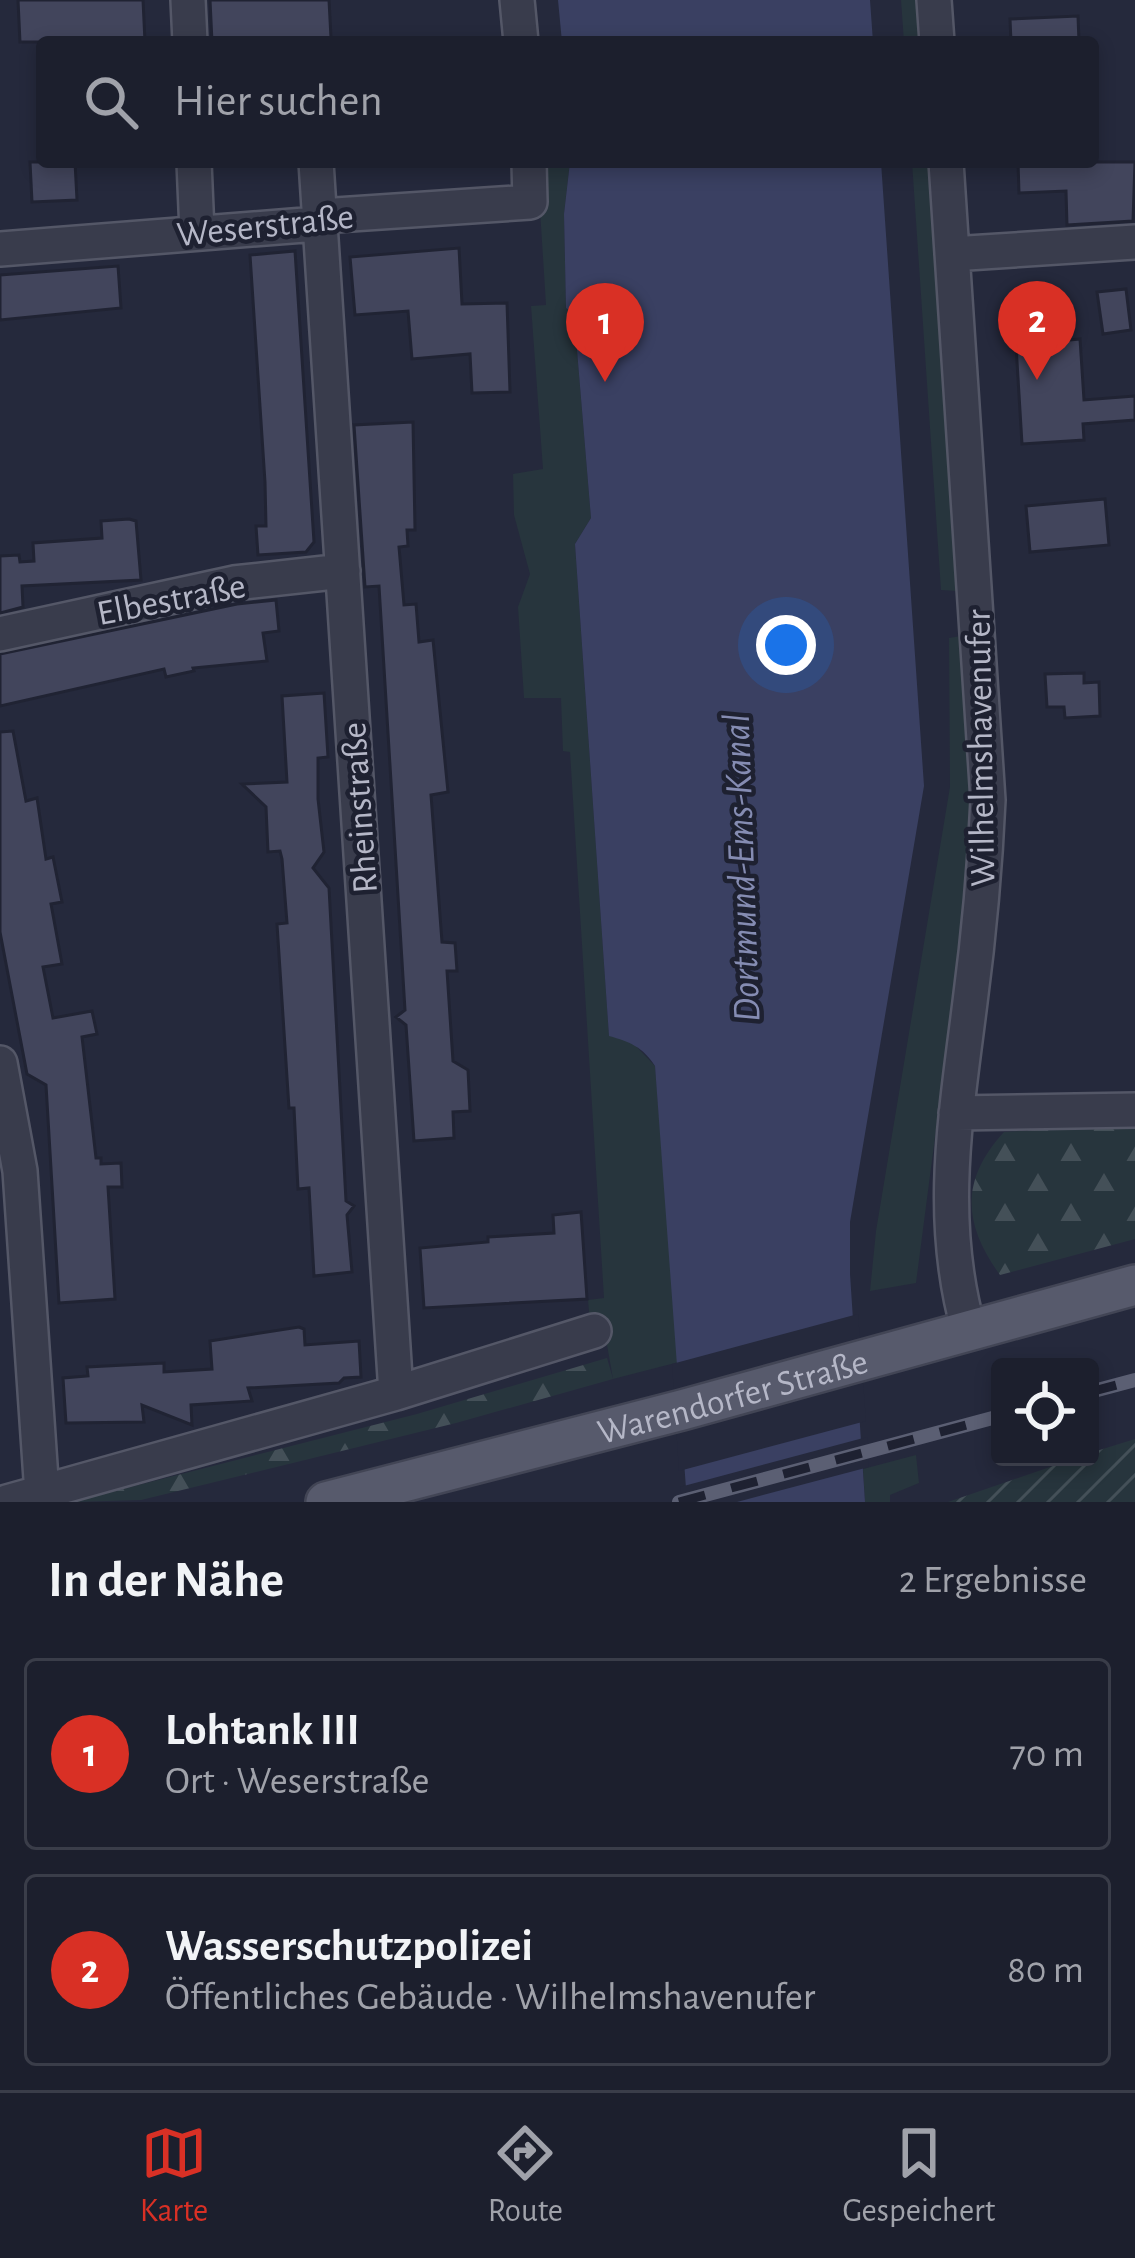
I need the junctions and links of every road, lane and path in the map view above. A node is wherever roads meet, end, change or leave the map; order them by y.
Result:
1 (188, 0) edge
2 (517, 0) edge
3 (934, 0) edge
4 (190, 36) edge
5 (520, 36) edge
6 (937, 36) edge
7 (194, 168) edge
8 (316, 168) edge
9 (529, 168) edge
10 (946, 168) edge
11 (317, 224) junction
12 (197, 232) junction
13 (1135, 242) edge
14 (0, 249) edge
15 (952, 254) junction
16 (343, 571) junction
17 (0, 634) edge
18 (0, 1063) edge
19 (1135, 1111) edge
20 (956, 1113) junction
21 (10, 1172) edge
22 (1135, 1285) edge
23 (594, 1331) dead end
24 (969, 1331) junction
25 (396, 1393) junction
26 (43, 1494) junction
27 (7, 1502) edge
28 (326, 1502) edge

1 - 4 street
2 - 5 street
3 - 6 street
7 - 12 street
8 - 11 street, Rheinstraße
9 - 11 street, Weserstraße
10 - 15 street, Wilhelmshavenufer
11 - 12 street, Weserstraße
11 - 16 street, Rheinstraße
12 - 14 street, Weserstraße
13 - 15 street
15 - 20 street, Wilhelmshavenufer
16 - 17 street, Elbestraße
16 - 25 street, Rheinstraße
18 - 21 street
19 - 20 street
20 - 24 street, Wilhelmshavenufer
21 - 26 street
22 - 24 main road, Warendorfer Straße
23 - 25 street
24 - 28 main road, Warendorfer Straße
25 - 26 street
26 - 27 street

